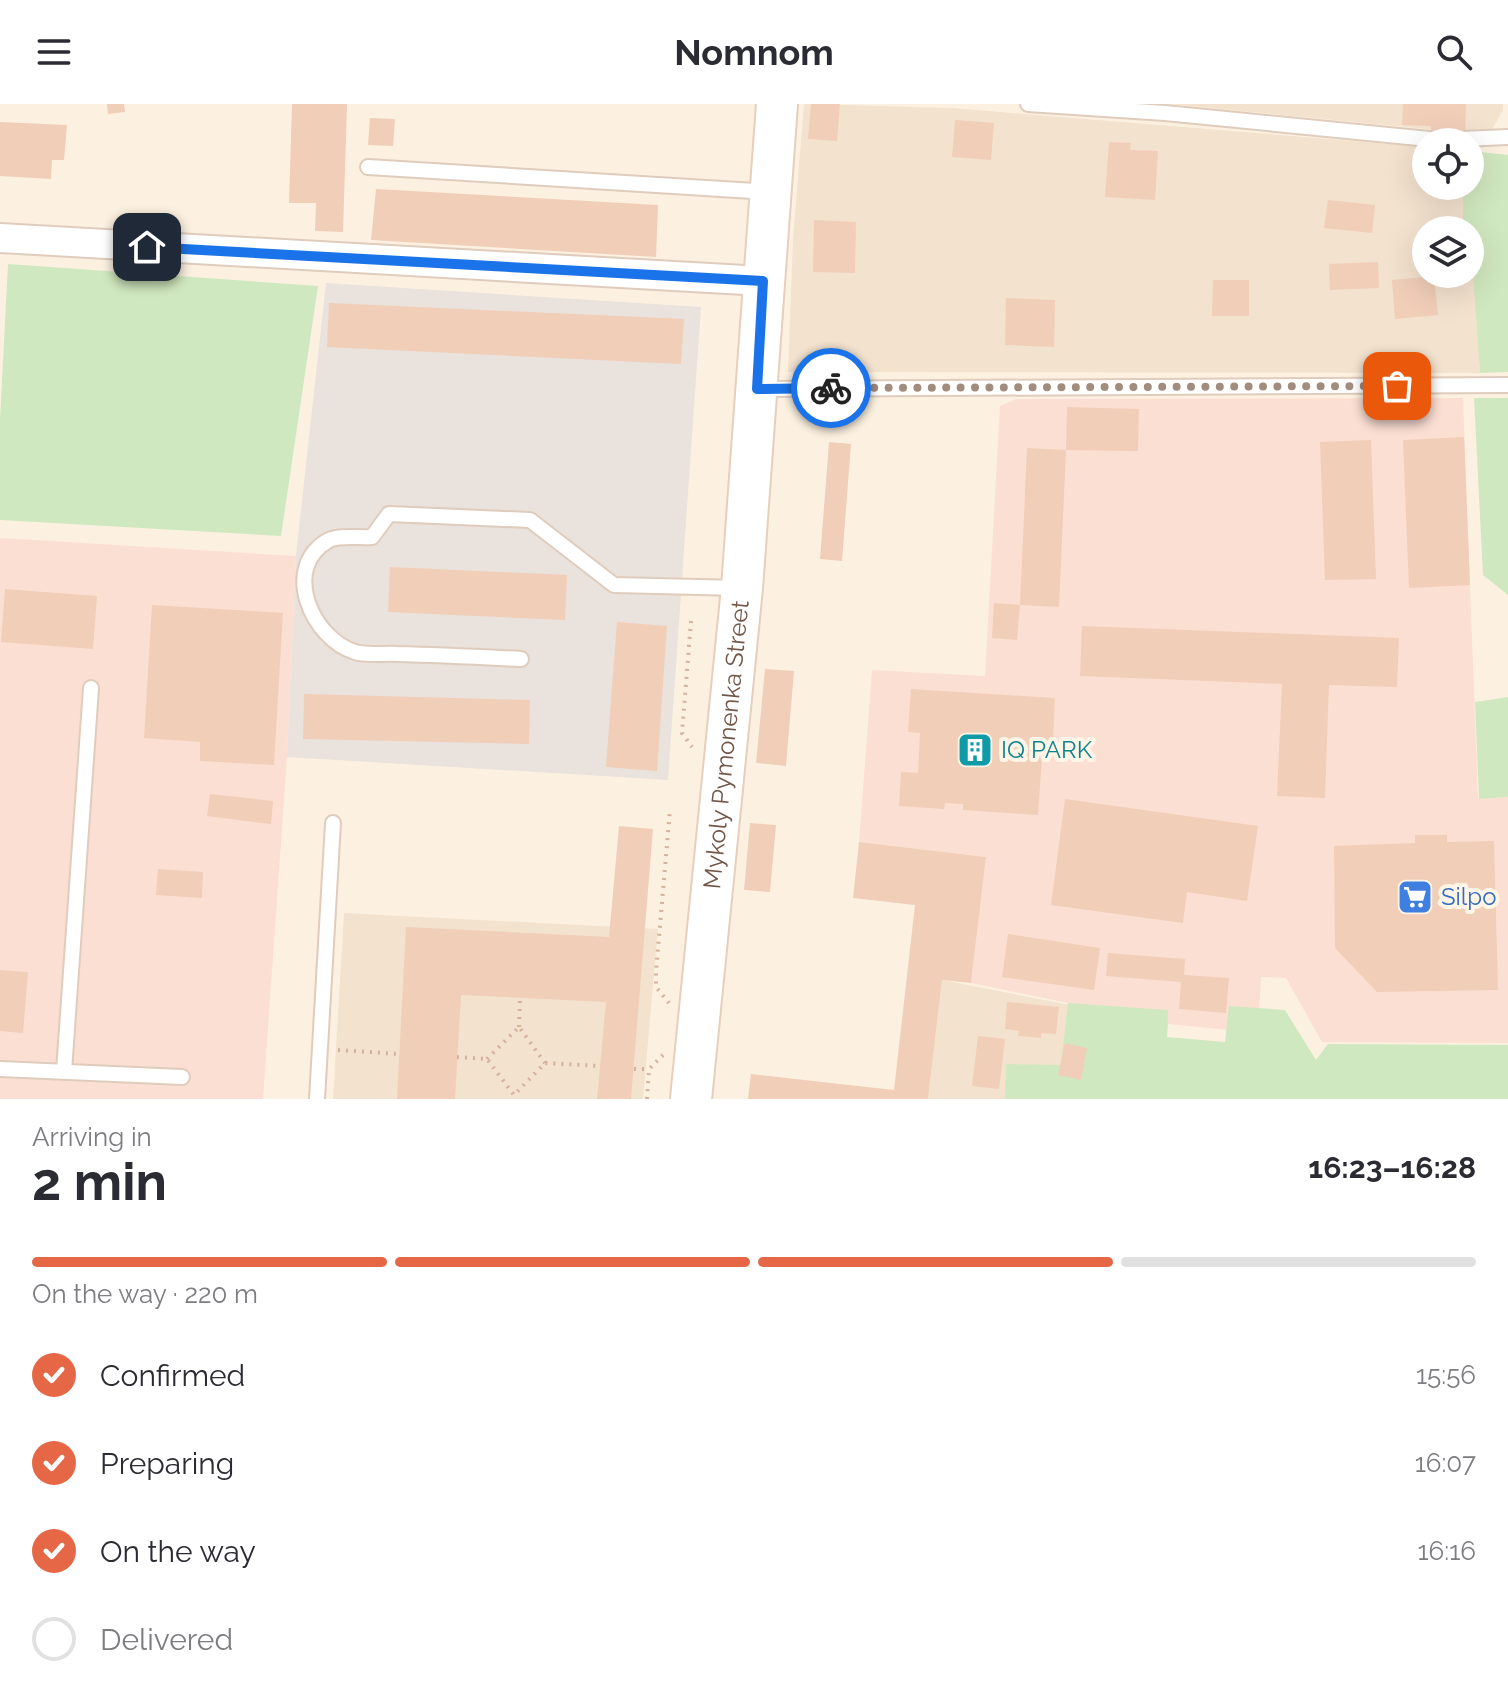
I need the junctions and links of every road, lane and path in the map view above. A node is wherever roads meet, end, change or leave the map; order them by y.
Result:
1 (777, 104) edge
2 (1028, 104) edge
3 (1508, 137) edge
4 (368, 167) dead end
5 (770, 192) junction
6 (0, 238) edge
7 (763, 281) junction
8 (1508, 385) edge
9 (757, 389) junction
10 (742, 588) junction
11 (691, 621) dead end
12 (521, 659) dead end
13 (91, 688) dead end
14 (693, 760) dead end
15 (670, 810) dead end
16 (333, 823) dead end
17 (520, 998) dead end
18 (675, 1010) dead end
19 (519, 1027) junction
20 (671, 1046) dead end
21 (320, 1049) junction
22 (399, 1054) dead end
23 (457, 1057) dead end
24 (487, 1059) junction
25 (545, 1063) junction
26 (600, 1066) dead end
27 (0, 1069) edge
28 (634, 1069) dead end
29 (649, 1069) junction
30 (64, 1071) junction
31 (182, 1077) dead end
32 (514, 1097) edge
33 (317, 1099) edge
34 (647, 1099) edge
35 (691, 1099) edge

1 - 5 street, Mykoly Pymonenka Street
2 - 3 lane
4 - 5 lane
5 - 7 street, Mykoly Pymonenka Street
6 - 7 street
7 - 9 street, Mykoly Pymonenka Street
8 - 9 lane
9 - 10 street, Mykoly Pymonenka Street
10 - 12 lane
10 - 35 street, Mykoly Pymonenka Street
11 - 14 path
13 - 30 lane
15 - 18 path
16 - 21 lane
17 - 19 path
19 - 24 path
19 - 25 path
20 - 29 path
21 - 22 path
21 - 33 lane
23 - 24 path
24 - 32 path
25 - 26 path
25 - 32 path
27 - 30 lane
28 - 29 path
29 - 34 path
30 - 31 lane

